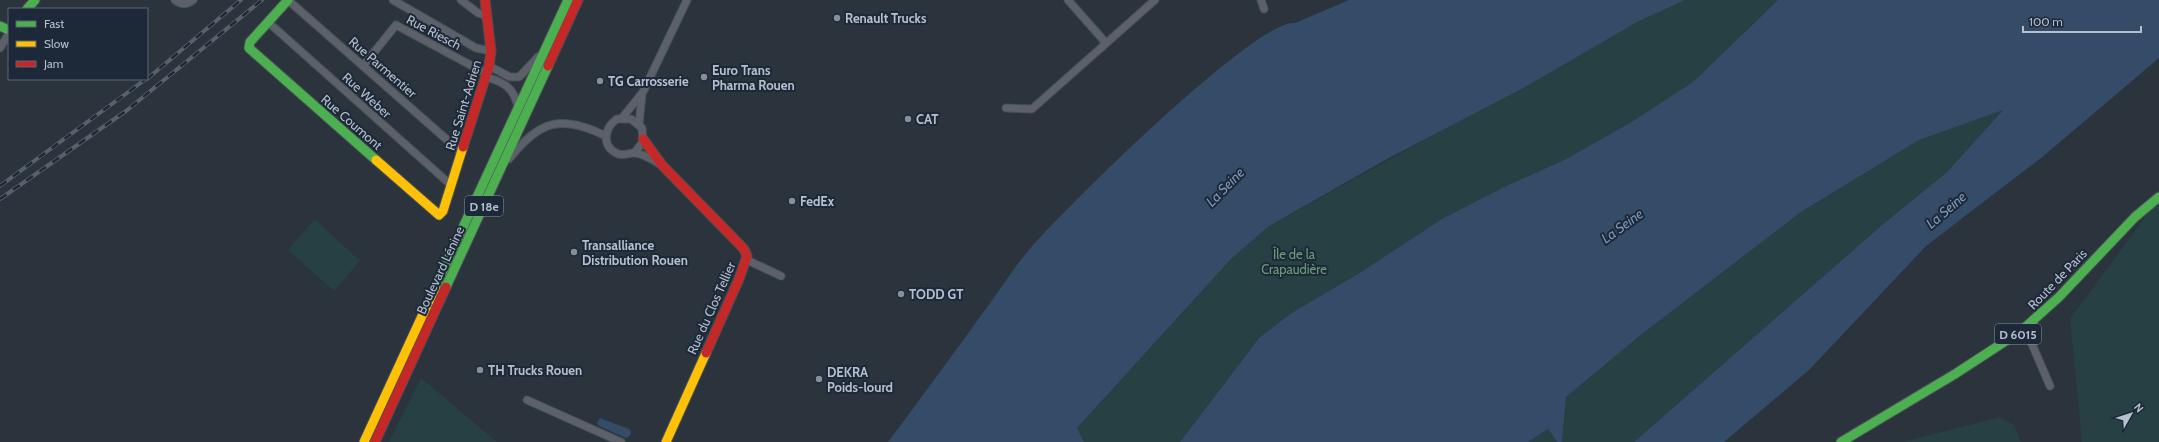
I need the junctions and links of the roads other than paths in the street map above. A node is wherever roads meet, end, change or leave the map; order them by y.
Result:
1 (35, 0) edge
2 (175, 0) edge
3 (193, 0) edge
4 (288, 0) edge
5 (393, 0) edge
6 (461, 0) edge
7 (485, 0) edge
8 (568, 0) edge
9 (578, 0) edge
10 (687, 0) edge
11 (1068, 0) edge
12 (1155, 0) edge
13 (1261, 0) edge
14 (28, 8) edge
15 (1264, 9) dead end
16 (487, 16) junction
17 (268, 22) junction
18 (8, 36) edge
19 (1106, 43) junction
20 (0, 48) edge
21 (545, 48) junction
22 (491, 51) junction
23 (363, 66) junction
24 (487, 73) junction
25 (643, 92) junction
26 (518, 108) junction
27 (1006, 108) dead end
28 (622, 118) junction
29 (639, 124) junction
30 (606, 136) junction
31 (643, 139) junction
32 (462, 153) junction
33 (634, 153) junction
34 (662, 165) junction
35 (502, 167) junction
36 (450, 185) junction
37 (2159, 197) edge
38 (440, 214) joint
39 (747, 260) junction
40 (781, 276) dead end
41 (2025, 328) junction
42 (2050, 386) dead end
43 (527, 400) dead end
44 (364, 442) edge
45 (375, 442) edge
46 (621, 442) edge
47 (666, 442) edge
48 (1841, 442) edge

1 - 14 main road
2 - 3 street
4 - 17 main road
4 - 23 street, Rue Parmentier
5 - 22 street
6 - 16 street
7 - 16 main road, Rue Saint-Adrien
8 - 21 main road, Boulevard Lénine / D 18e
9 - 35 main road, Boulevard Lénine / D 18e
10 - 25 street, Rue du Clos Tellier
11 - 19 street
12 - 19 street
13 - 15 street
16 - 22 main road, Rue Saint-Adrien
17 - 36 street, Rue Weber
17 - 38 main road, Rue Coumont
18 - 20 street
19 - 27 street
21 - 24 street
21 - 26 main road, Boulevard Lénine / D 18e
22 - 24 main road, Rue Saint-Adrien
23 - 24 street, Rue Riesch
23 - 32 street, Rue Parmentier
24 - 26 street
24 - 32 main road, Rue Saint-Adrien
25 - 28 street, Rue du Clos Tellier
25 - 29 street, Rue du Clos Tellier
26 - 44 main road, Boulevard Lénine / D 18e
28 - 29 street
28 - 30 street, Rue du Clos Tellier
29 - 31 street, Rue du Clos Tellier
30 - 33 street, Rue du Clos Tellier
30 - 35 street
31 - 33 street
31 - 34 main road, Rue du Clos Tellier
32 - 36 main road, Rue Saint-Adrien
33 - 34 street, Rue du Clos Tellier
34 - 39 main road, Rue du Clos Tellier
35 - 45 main road, Boulevard Lénine / D 18e
36 - 38 main road, Rue Saint-Adrien
37 - 41 main road, Route de Paris / D 6015
39 - 40 street
39 - 47 main road, Rue du Clos Tellier
41 - 42 street
41 - 48 main road, Route de Paris / D 6015
43 - 46 street

